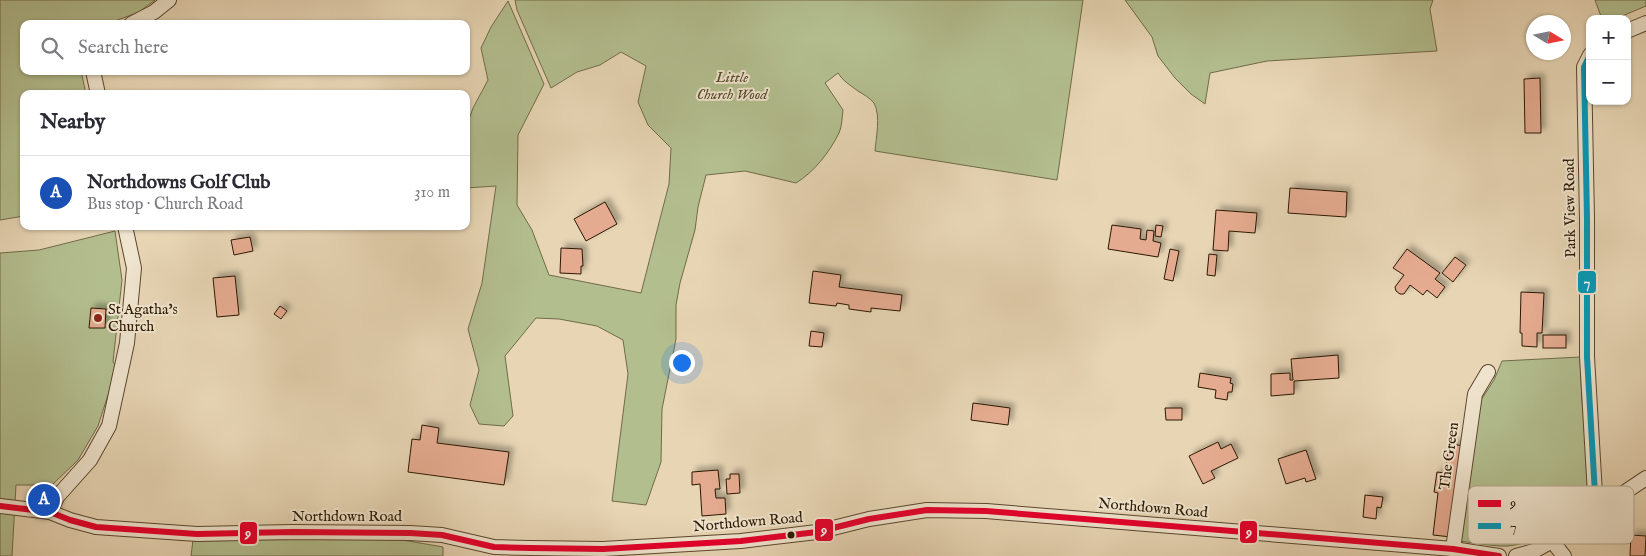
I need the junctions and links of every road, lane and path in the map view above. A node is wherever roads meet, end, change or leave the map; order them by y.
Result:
1 (169, 0) edge
2 (139, 20) edge
3 (1646, 23) edge
4 (1631, 29) edge
5 (1588, 60) edge
6 (94, 75) edge
7 (97, 90) edge
8 (126, 230) edge
9 (1488, 372) dead end
10 (1646, 478) edge
11 (1595, 486) edge
12 (1634, 486) edge
13 (0, 506) edge
14 (50, 512) junction
15 (1547, 544) edge
16 (1554, 544) edge
17 (1453, 548) junction
18 (1499, 556) edge
19 (1516, 556) edge
20 (1564, 556) edge

1 - 2 street
3 - 4 street
5 - 11 street, Park View Road
6 - 7 street
8 - 14 street
9 - 17 street, The Green
10 - 12 street
13 - 14 street, Northdown Road
14 - 17 street, Northdown Road
15 - 19 street
16 - 20 street
17 - 18 street, Northdown Road

